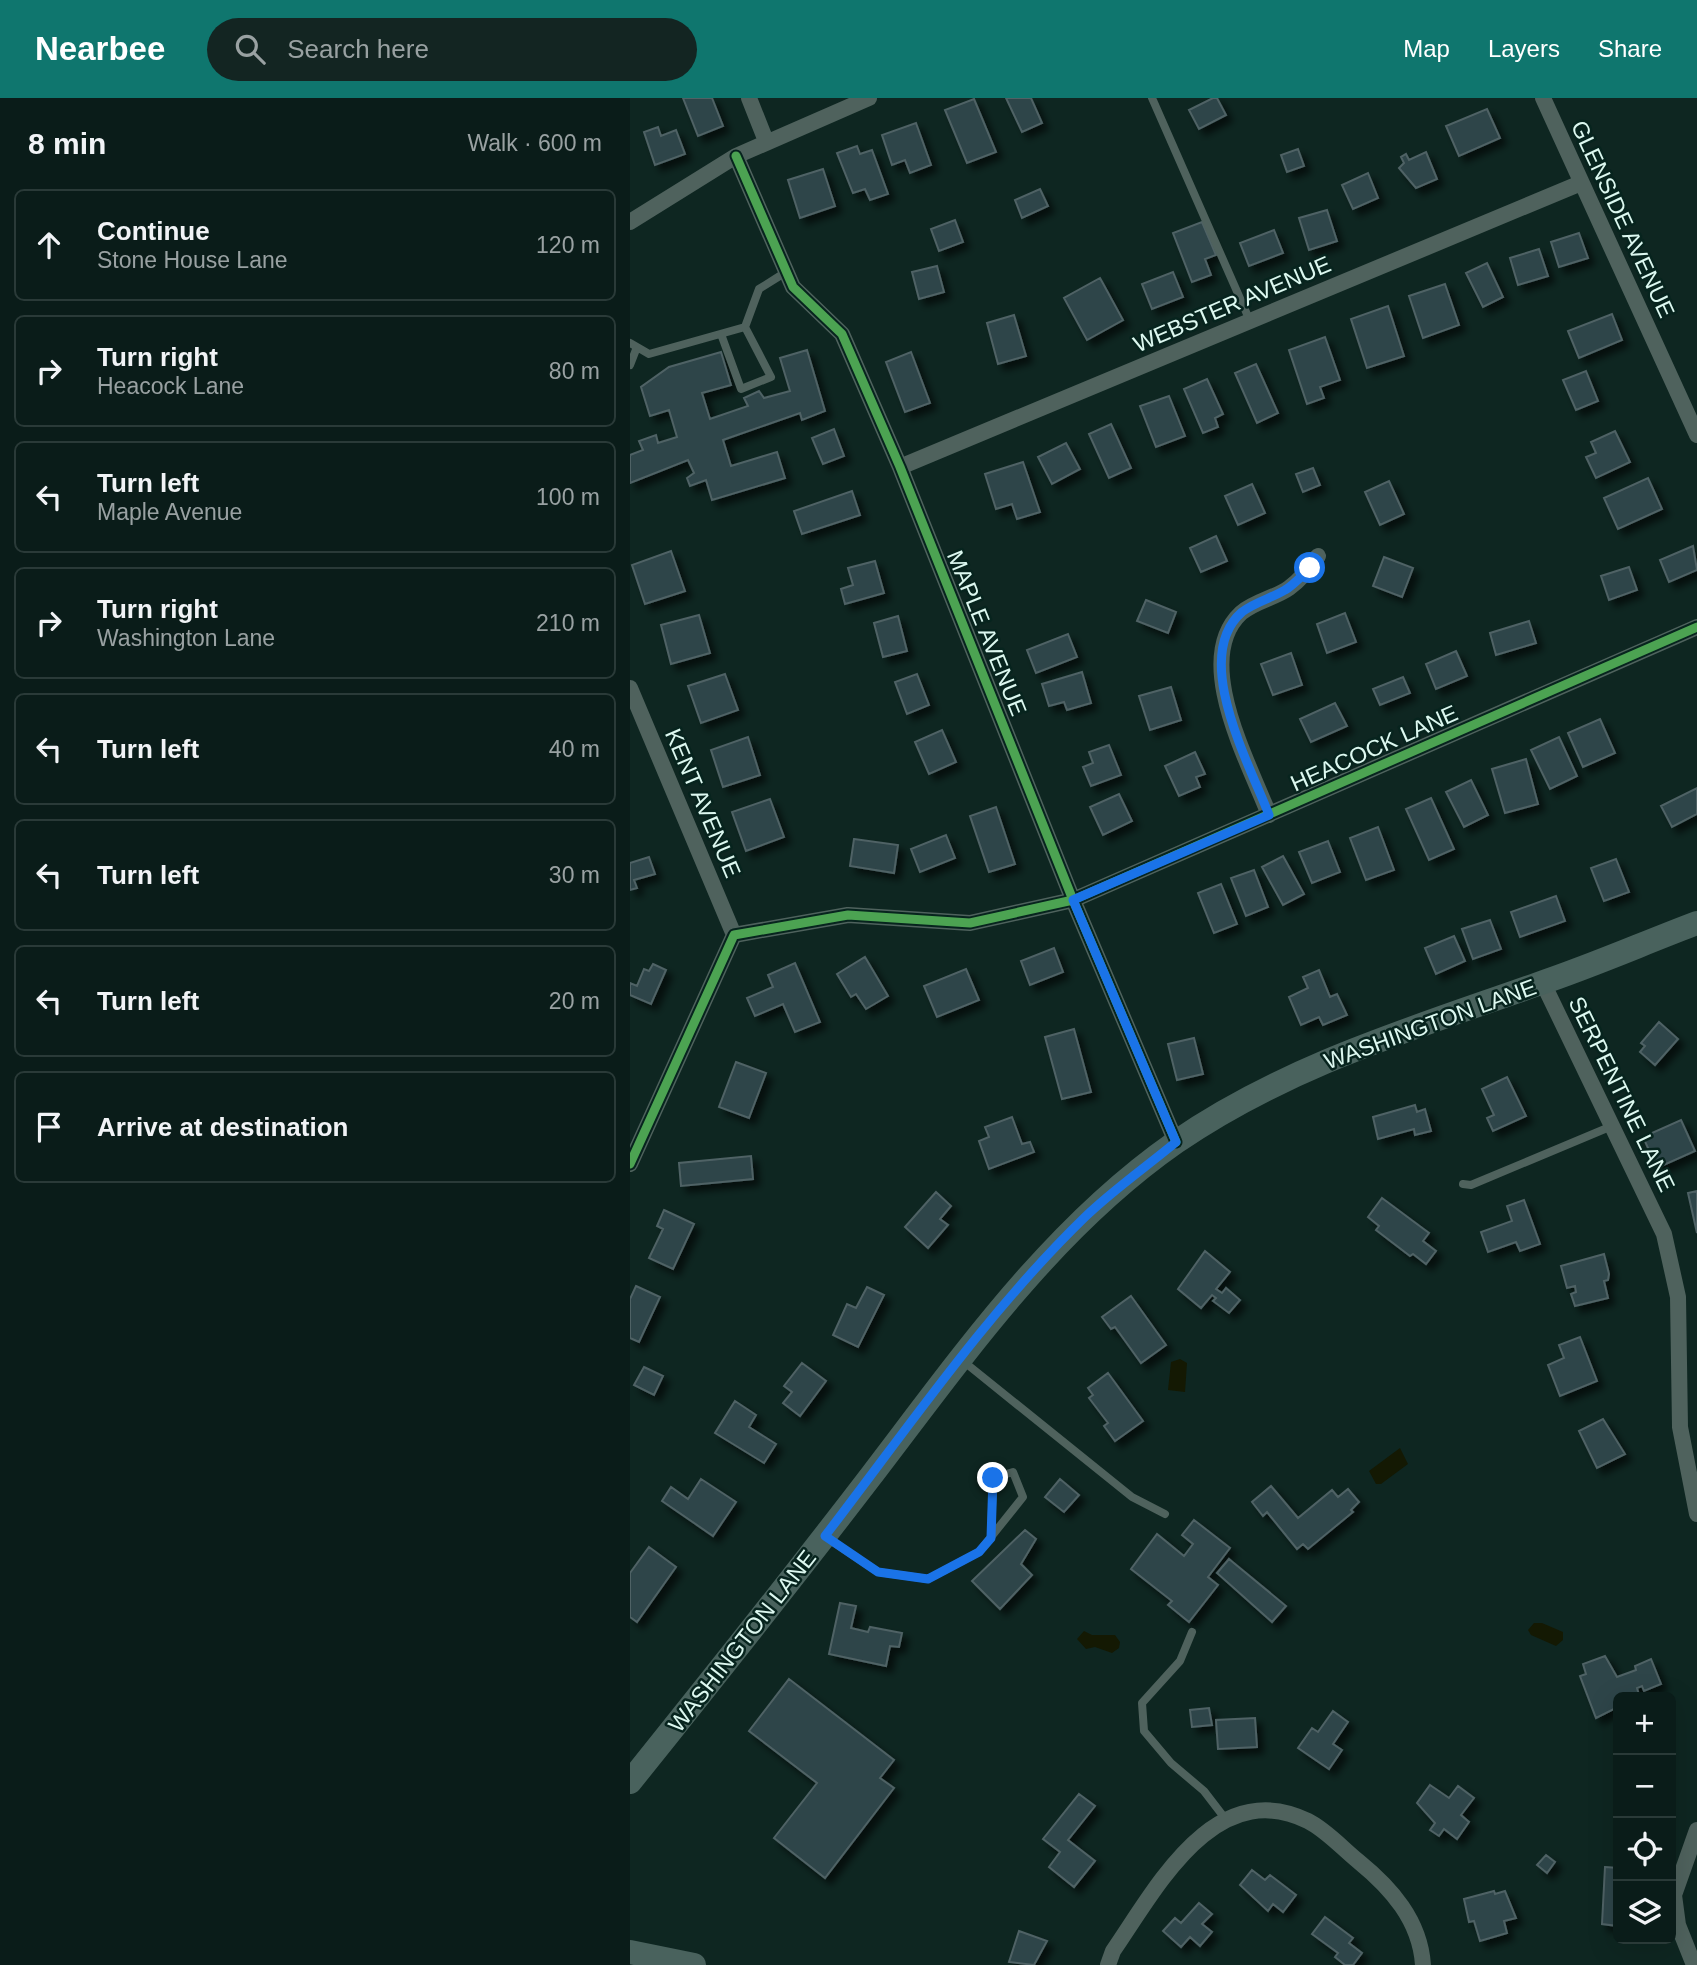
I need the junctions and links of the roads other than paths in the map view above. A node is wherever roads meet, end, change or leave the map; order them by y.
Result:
1 (749, 98) edge
2 (869, 98) edge
3 (1152, 98) edge
4 (1543, 98) edge
5 (766, 141) junction
6 (736, 156) junction
7 (1581, 183) junction
8 (630, 222) edge
9 (786, 272) junction
10 (1250, 321) junction
11 (745, 327) junction
12 (721, 334) junction
13 (634, 345) edge
14 (630, 365) edge
15 (1697, 435) edge
16 (900, 467) junction
17 (1318, 556) dead end
18 (1697, 627) edge
19 (630, 688) edge
20 (1269, 815) junction
21 (1073, 900) junction
22 (1697, 923) edge
23 (734, 935) junction
24 (1543, 983) junction
25 (1612, 1126) junction
26 (1176, 1142) junction
27 (630, 1164) edge
28 (1463, 1184) dead end
29 (961, 1359) junction
30 (1165, 1514) dead end
31 (1697, 1514) edge
32 (825, 1536) junction
33 (991, 1538) junction
34 (1192, 1632) dead end
35 (630, 1783) edge
36 (1227, 1821) junction
37 (1697, 1830) edge
38 (630, 1952) edge
39 (694, 1965) edge
40 (1108, 1965) edge
41 (1423, 1965) edge
42 (1695, 1965) edge

1 - 5 street
2 - 5 street
3 - 10 lane
4 - 7 street, GLENSIDE AVENUE
5 - 6 street
6 - 8 street
6 - 9 street, MAPLE AVENUE
7 - 10 street, WEBSTER AVENUE
7 - 15 street, GLENSIDE AVENUE
9 - 11 lane
9 - 16 street, MAPLE AVENUE
10 - 16 street, WEBSTER AVENUE
11 - 12 lane
11 - 12 lane
12 - 13 lane
13 - 14 lane
16 - 21 street, MAPLE AVENUE
17 - 20 street
18 - 20 street, HEACOCK LANE
19 - 23 street, KENT AVENUE
20 - 21 street, HEACOCK LANE
21 - 23 street, HEACOCK LANE
21 - 26 street, MAPLE AVENUE
22 - 24 main road, WASHINGTON LANE
23 - 27 street
24 - 25 street, SERPENTINE LANE
24 - 26 main road, WASHINGTON LANE
25 - 28 lane
25 - 31 street, SERPENTINE LANE
26 - 29 main road, WASHINGTON LANE
29 - 30 lane
29 - 32 main road, WASHINGTON LANE
32 - 33 lane
32 - 35 main road, WASHINGTON LANE
33 - 33 lane
34 - 36 lane
36 - 40 street
36 - 41 street
37 - 42 street
38 - 39 main road

